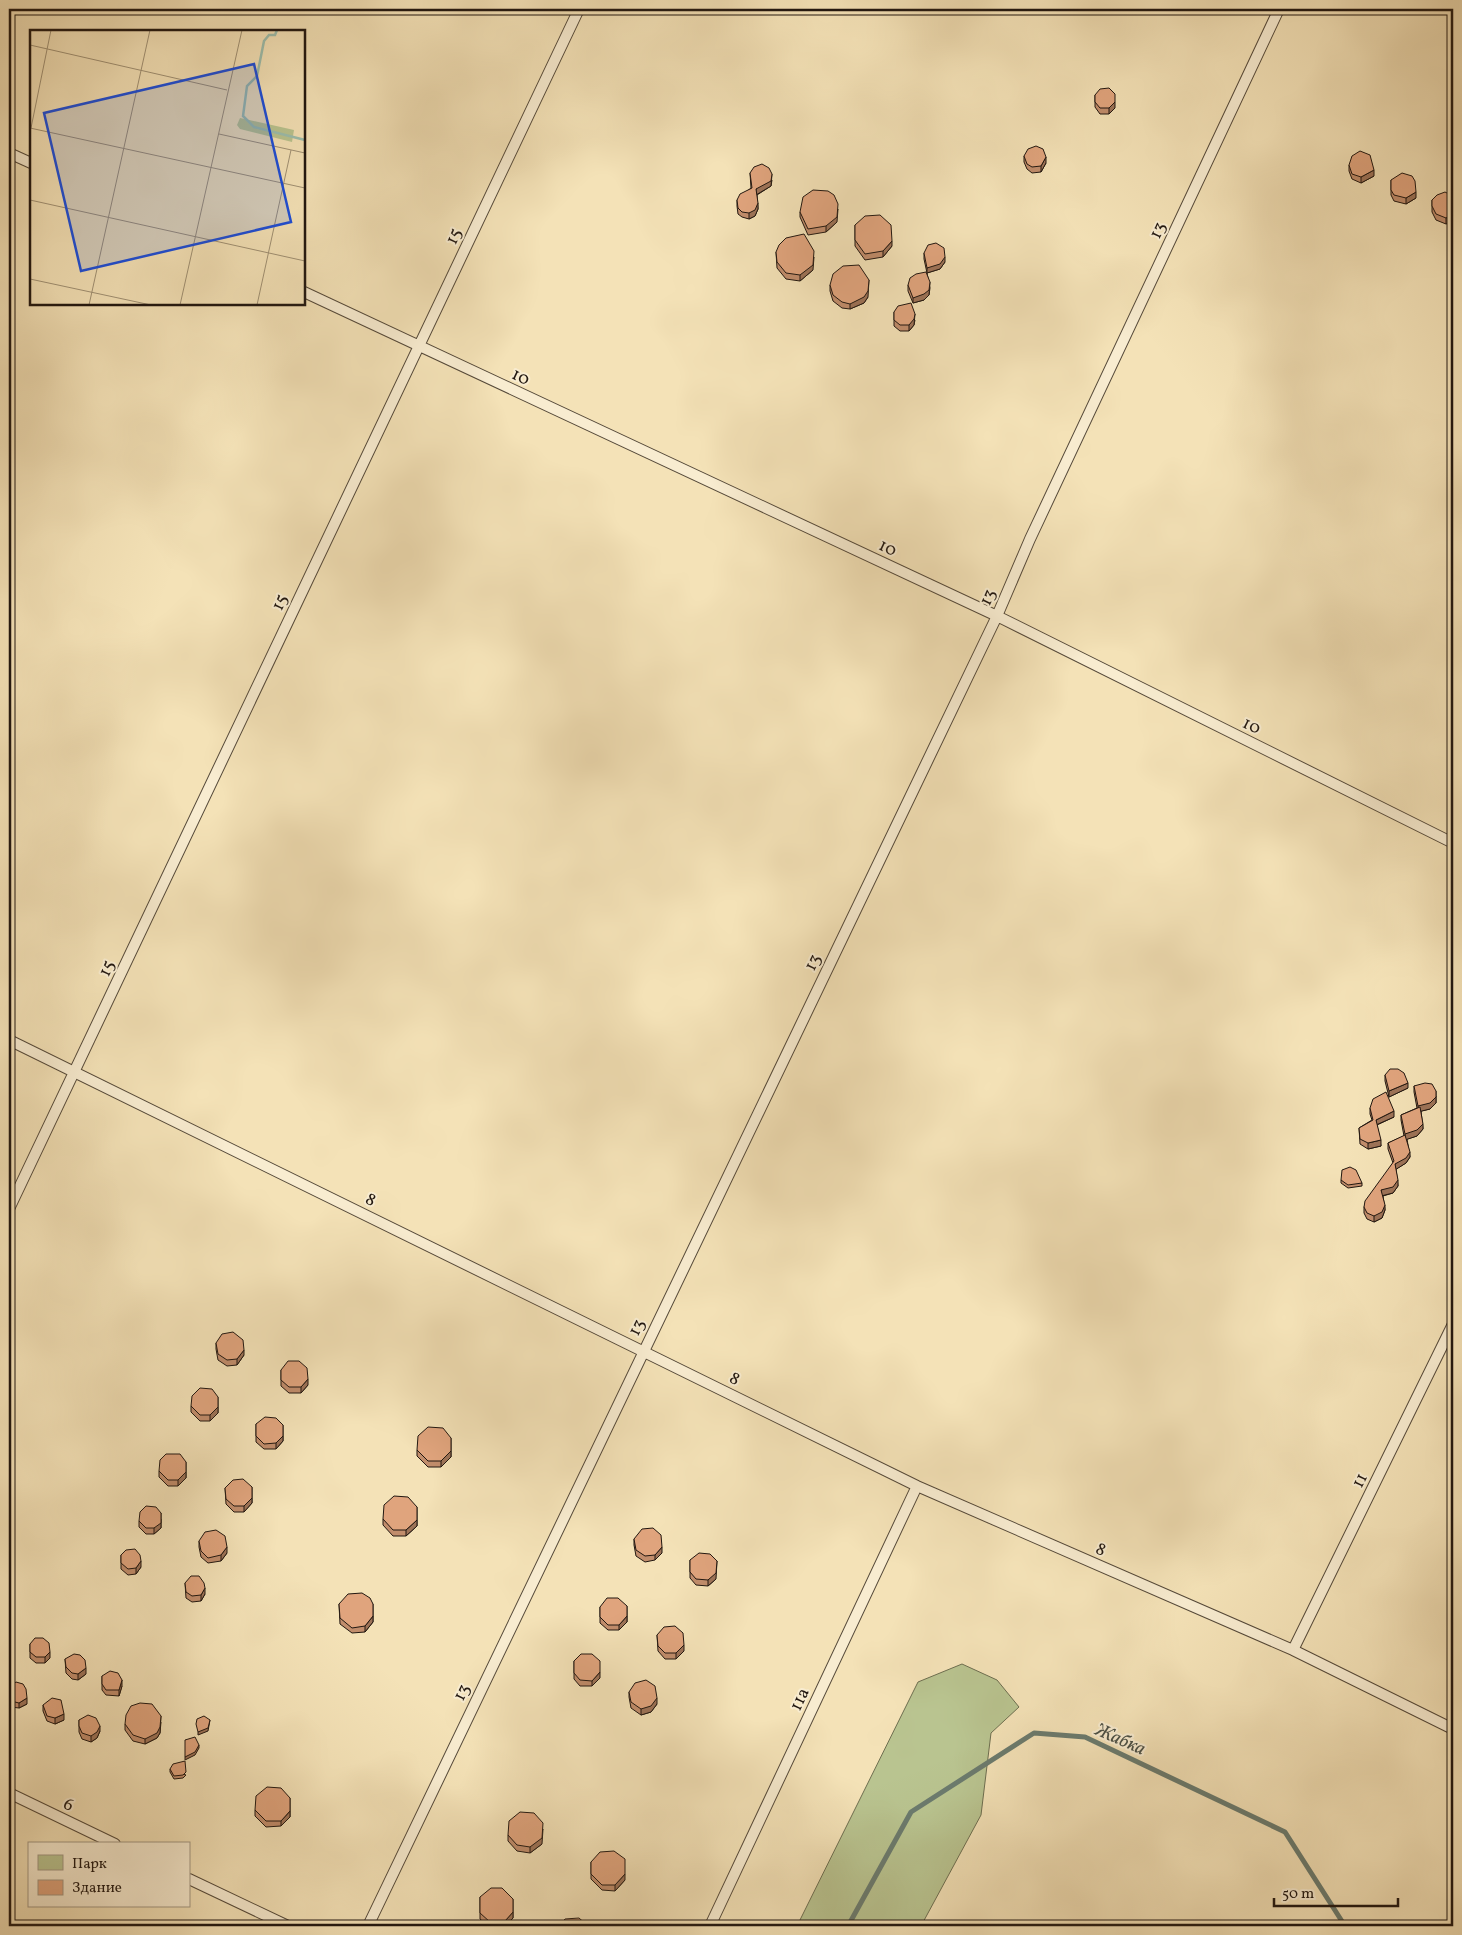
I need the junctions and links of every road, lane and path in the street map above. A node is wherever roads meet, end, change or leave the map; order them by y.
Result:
1 (579, 9) edge
2 (1279, 9) edge
3 (9, 153) edge
4 (30, 163) edge
5 (305, 292) edge
6 (419, 346) junction
7 (997, 616) junction
8 (1453, 843) edge
9 (9, 1040) edge
10 (76, 1071) junction
11 (9, 1209) edge
12 (1453, 1324) edge
13 (643, 1351) junction
14 (917, 1486) junction
15 (1294, 1650) junction
16 (1453, 1730) edge
17 (9, 1793) edge
18 (111, 1842) edge
19 (190, 1879) edge
20 (288, 1926) edge
21 (368, 1926) edge
22 (710, 1926) edge

1 - 6 lane, 15 / 15
2 - 7 lane, 13 / 13
3 - 4 lane
5 - 6 lane, 10 / 10
6 - 7 lane, 10 / 10
6 - 10 lane, 15 / 15
7 - 8 lane, 10 / 10
7 - 13 lane, 13 / 13
9 - 10 lane, 8 / 8
10 - 11 lane, 15 / 15
10 - 13 lane, 8 / 8
12 - 15 lane, 11 / 11
13 - 14 lane, 8 / 8
13 - 21 lane, 13 / 13
14 - 15 lane, 8 / 8
14 - 22 lane, 11a / 11a
15 - 16 lane, 8 / 8
17 - 18 lane, 6 / 6
19 - 20 lane

